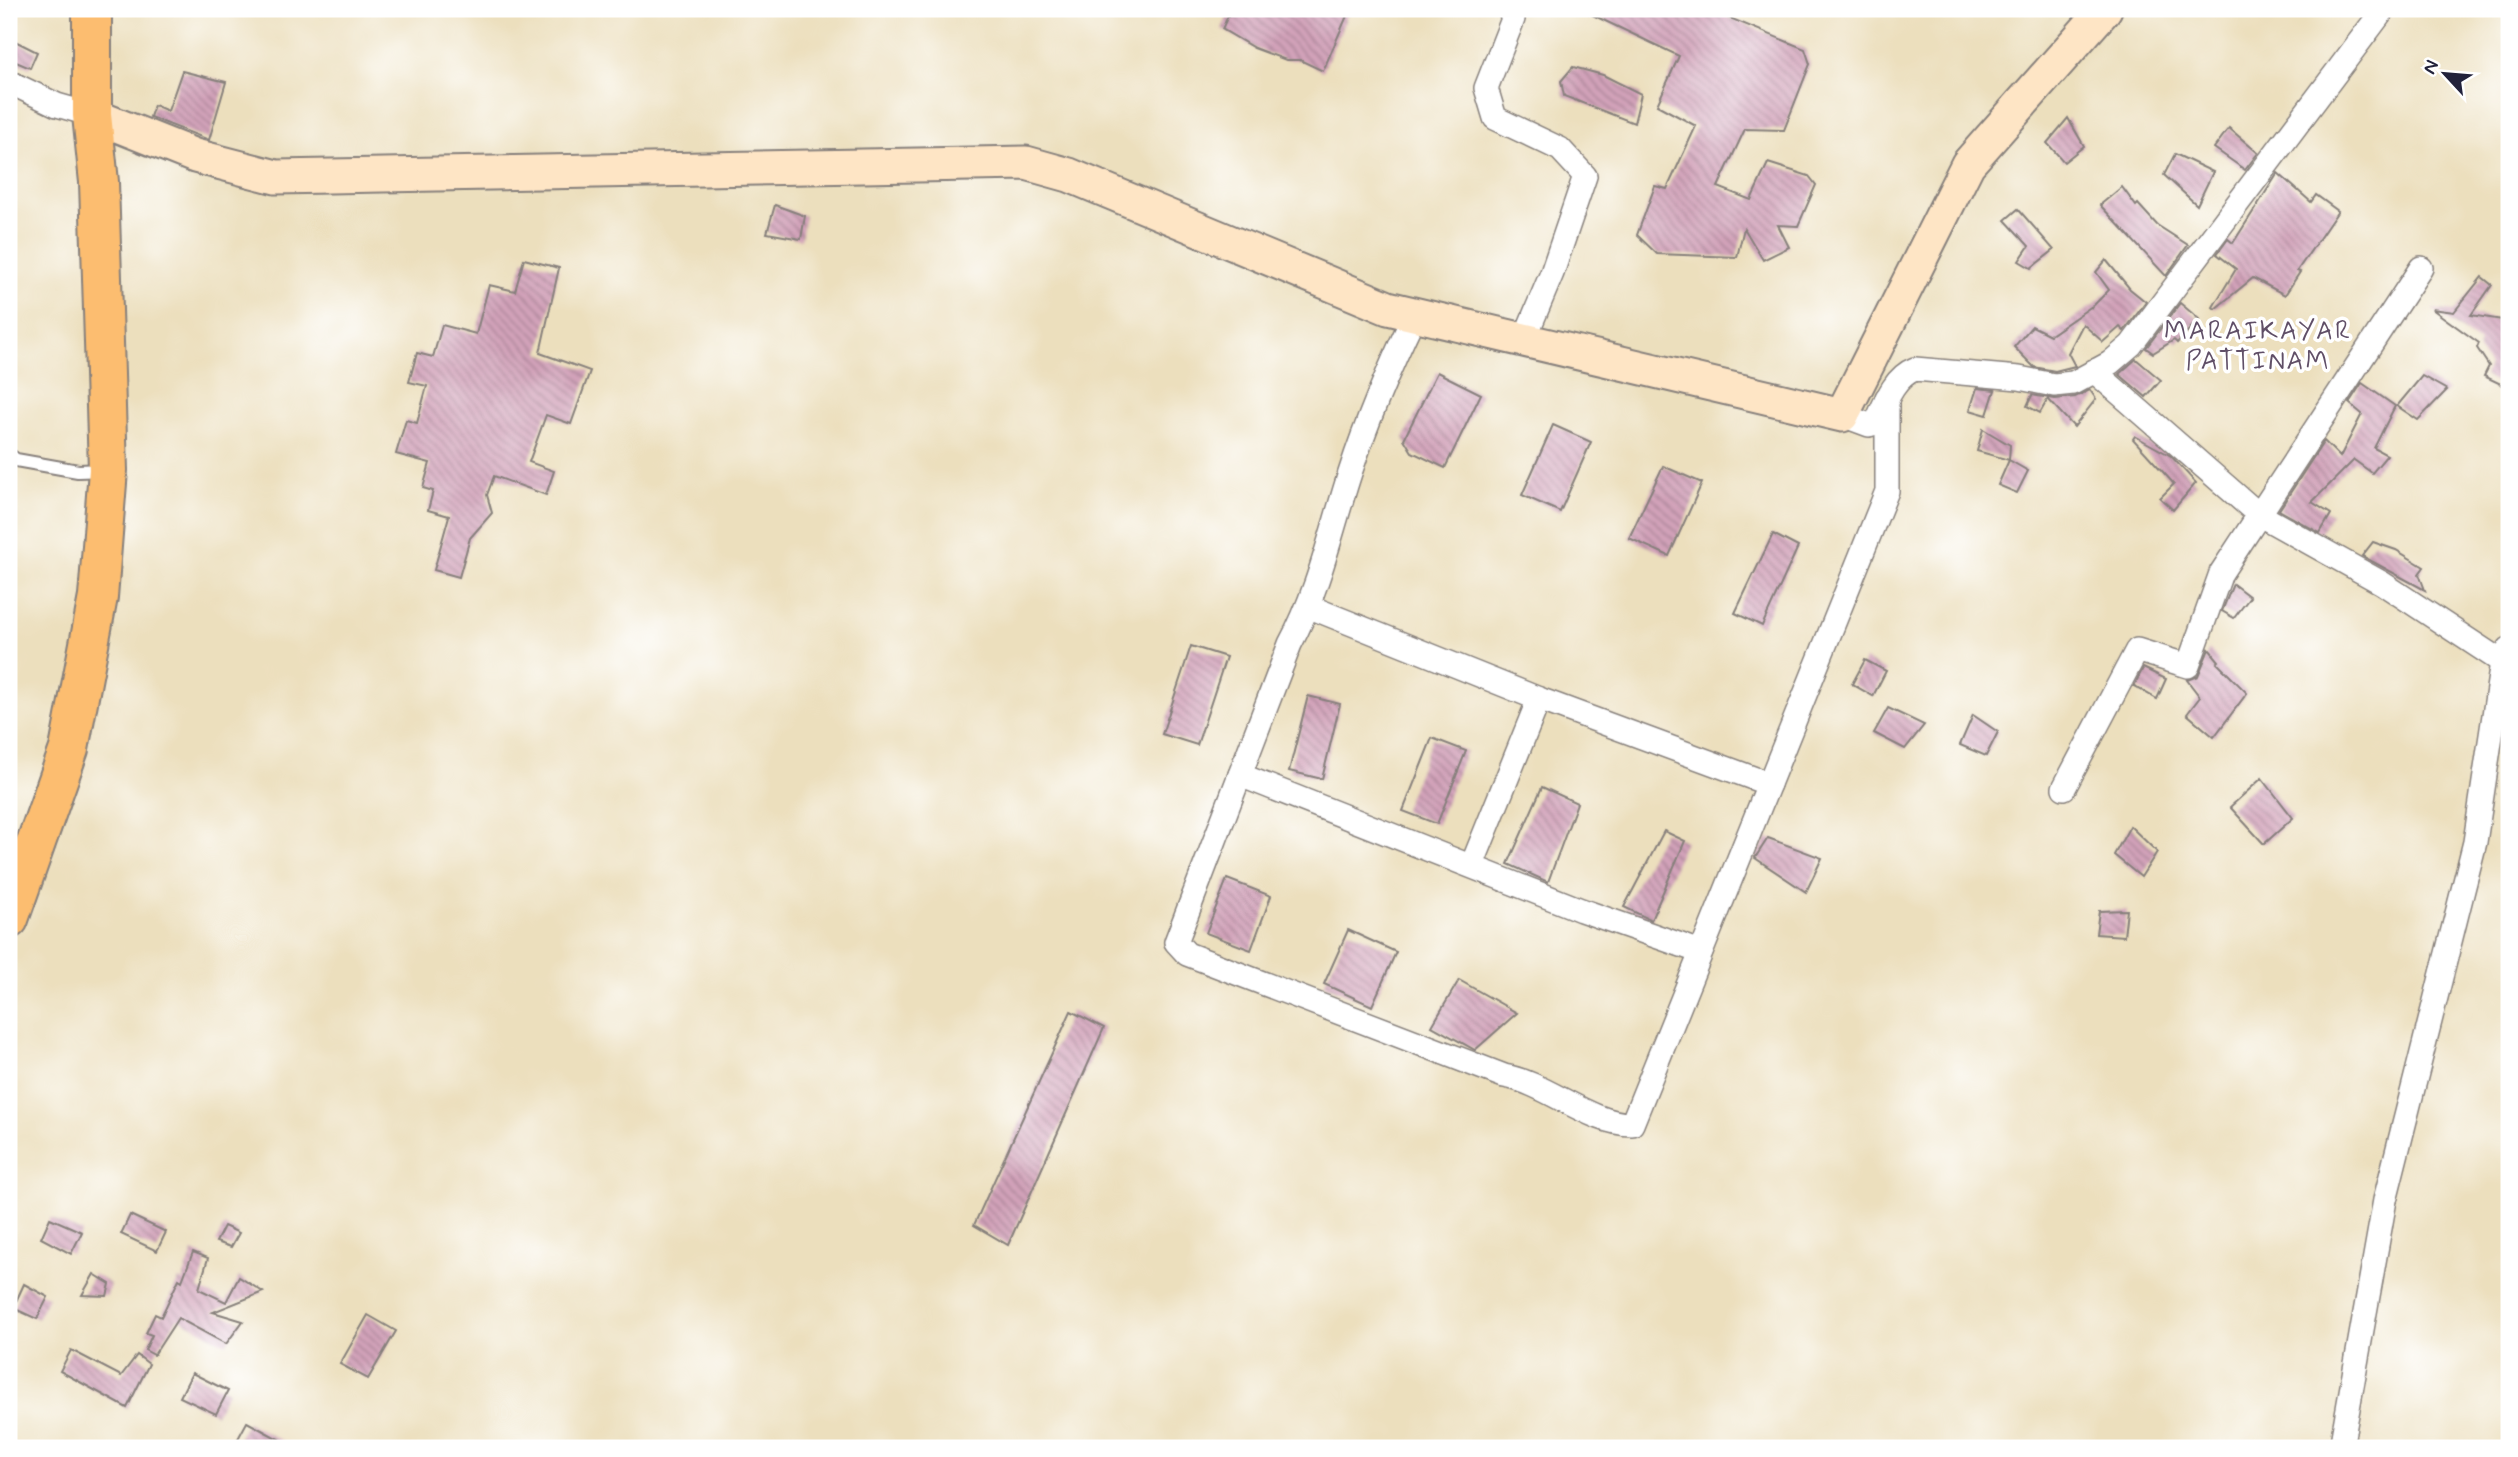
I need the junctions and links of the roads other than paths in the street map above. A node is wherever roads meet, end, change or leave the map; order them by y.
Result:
1 (92, 9) edge
2 (1509, 9) edge
3 (2105, 9) edge
4 (2384, 9) edge
5 (9, 82) edge
6 (92, 115) junction
7 (2421, 268) dead end
8 (1415, 314) junction
9 (1524, 340) junction
10 (2095, 372) junction
11 (1887, 398) junction
12 (1842, 415) junction
13 (9, 455) edge
14 (108, 470) junction
15 (2258, 514) junction
16 (1310, 607) junction
17 (2506, 656) edge
18 (1539, 699) junction
19 (1240, 775) junction
20 (1769, 784) junction
21 (2064, 788) dead end
22 (1472, 865) junction
23 (9, 919) edge
24 (1701, 952) junction
25 (2341, 1448) edge

1 - 6 highway
2 - 9 street
3 - 12 street
4 - 10 street
5 - 6 street
6 - 8 street
6 - 14 highway
7 - 15 street
8 - 9 street
8 - 16 street
9 - 12 street
10 - 11 street
10 - 15 street
11 - 12 street
11 - 20 street
13 - 14 lane
14 - 23 highway
15 - 17 street
15 - 21 street
16 - 18 street
16 - 19 street
17 - 25 street
18 - 20 street
18 - 22 street
19 - 22 street
19 - 24 street
20 - 24 street
22 - 24 street

